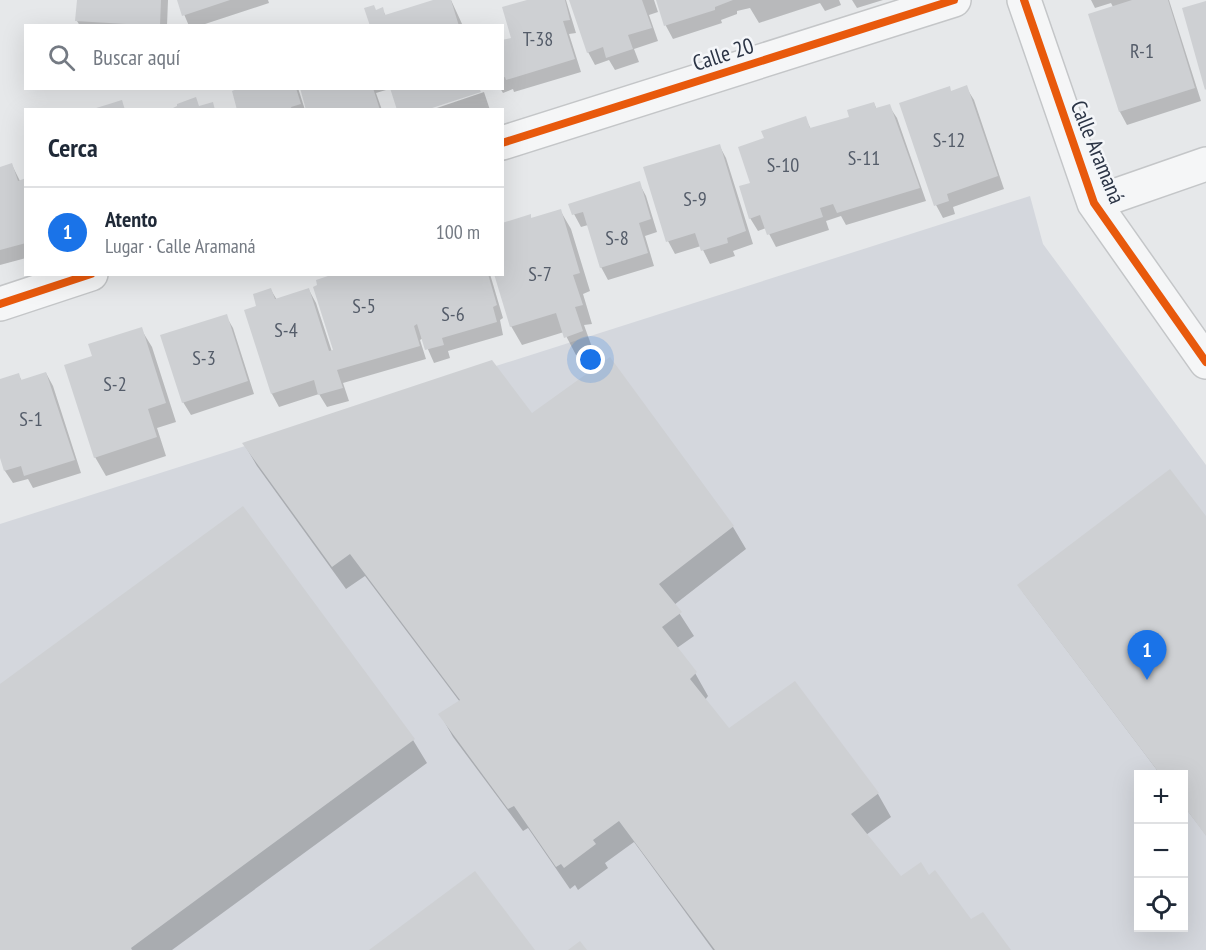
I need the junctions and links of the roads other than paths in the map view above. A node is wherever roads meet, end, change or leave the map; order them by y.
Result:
1 (954, 0) edge
2 (1024, 0) edge
3 (504, 142) edge
4 (1206, 164) edge
5 (1094, 203) junction
6 (85, 276) edge
7 (0, 304) edge
8 (1206, 362) edge

1 - 3 street, Calle 20
2 - 5 street, Calle Aramaná
4 - 5 street
5 - 8 street, Calle Aramaná
6 - 7 street

